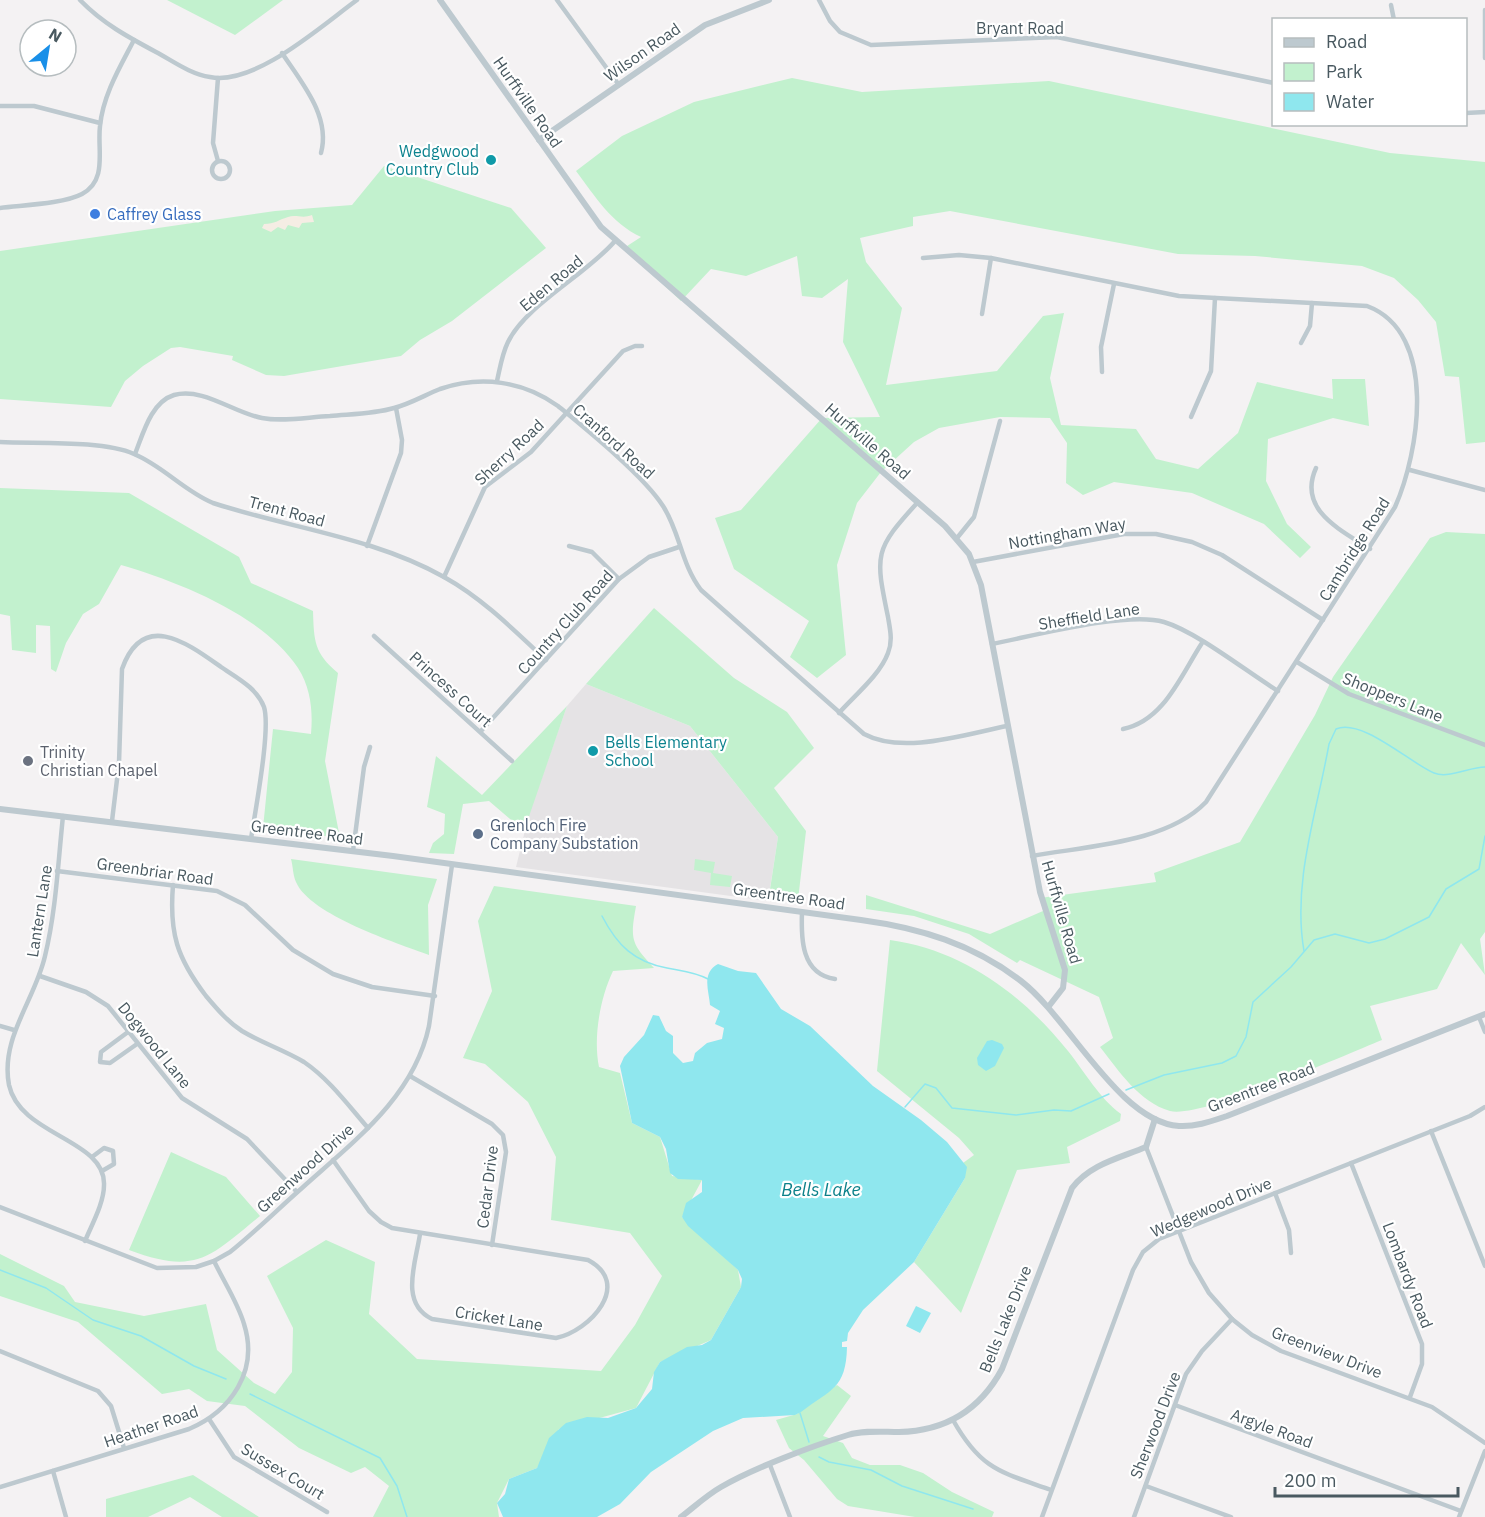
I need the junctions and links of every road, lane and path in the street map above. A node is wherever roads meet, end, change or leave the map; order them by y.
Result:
1 (81, 0) edge
2 (357, 0) edge
3 (440, 0) edge
4 (557, 0) edge
5 (769, 0) edge
6 (819, 0) edge
7 (1391, 5) dead end
8 (1485, 10) edge
9 (1394, 18) edge
10 (134, 40) junction
11 (282, 53) junction
12 (1485, 58) edge
13 (218, 78) junction
14 (1272, 83) edge
15 (619, 85) junction
16 (0, 106) edge
17 (1467, 112) edge
18 (1485, 112) edge
19 (100, 123) junction
20 (539, 140) junction
21 (321, 153) dead end
22 (218, 161) junction
23 (0, 208) edge
24 (615, 241) junction
25 (922, 258) dead end
26 (991, 258) junction
27 (1114, 284) junction
28 (1215, 298) junction
29 (1312, 303) junction
30 (982, 314) dead end
31 (1301, 343) dead end
32 (642, 346) dead end
33 (1102, 372) dead end
34 (497, 381) junction
35 (396, 408) junction
36 (566, 413) junction
37 (1191, 417) dead end
38 (1000, 421) dead end
39 (0, 442) edge
40 (135, 454) junction
41 (1316, 468) dead end
42 (1410, 471) junction
43 (1485, 490) edge
44 (918, 502) junction
45 (957, 538) junction
46 (367, 546) junction
47 (569, 546) dead end
48 (679, 547) junction
49 (1370, 549) junction
50 (974, 562) junction
51 (444, 577) junction
52 (619, 579) junction
53 (1323, 620) junction
54 (374, 636) dead end
55 (1202, 643) junction
56 (992, 644) junction
57 (546, 660) junction
58 (1297, 662) junction
59 (1278, 691) junction
60 (839, 713) junction
61 (1007, 726) junction
62 (1123, 729) dead end
63 (481, 731) junction
64 (1485, 746) edge
65 (370, 747) dead end
66 (512, 761) dead end
67 (0, 809) edge
68 (63, 816) junction
69 (112, 822) junction
70 (251, 839) junction
71 (353, 851) junction
72 (1032, 856) junction
73 (452, 865) junction
74 (57, 871) junction
75 (173, 885) junction
76 (802, 912) junction
77 (40, 976) junction
78 (835, 979) dead end
79 (435, 996) junction
80 (1049, 1006) junction
81 (1482, 1015) edge
82 (0, 1026) edge
83 (14, 1030) junction
84 (128, 1032) junction
85 (1485, 1032) edge
86 (137, 1044) junction
87 (410, 1076) junction
88 (1485, 1107) edge
89 (1155, 1119) junction
90 (368, 1128) junction
91 (1431, 1131) junction
92 (1146, 1147) junction
93 (92, 1157) junction
94 (333, 1160) junction
95 (1352, 1163) junction
96 (102, 1172) junction
97 (297, 1192) junction
98 (1275, 1193) junction
99 (0, 1207) edge
100 (1179, 1231) junction
101 (420, 1234) junction
102 (85, 1241) junction
103 (492, 1245) junction
104 (1291, 1253) dead end
105 (214, 1261) junction
106 (1485, 1266) edge
107 (1232, 1319) junction
108 (0, 1351) edge
109 (1410, 1398) junction
110 (1175, 1405) junction
111 (209, 1419) junction
112 (953, 1420) junction
113 (1485, 1443) edge
114 (124, 1448) junction
115 (1485, 1451) edge
116 (770, 1465) junction
117 (53, 1471) junction
118 (1146, 1485) junction
119 (0, 1487) edge
120 (1051, 1490) junction
121 (1461, 1511) junction
122 (327, 1512) dead end
123 (66, 1517) edge
124 (681, 1517) edge
125 (790, 1517) edge
126 (1042, 1517) edge
127 (1134, 1517) edge
128 (1231, 1517) edge
129 (1459, 1517) edge

1 - 10 street
2 - 11 street
3 - 20 street, Hurffville Road
4 - 15 street
5 - 15 street, Wilson Road
6 - 14 street, Bryant Road
7 - 9 street
8 - 12 street
10 - 13 street
10 - 19 street
11 - 13 street
11 - 21 street
13 - 22 street
15 - 20 street, Wilson Road
16 - 19 street
17 - 18 street
19 - 23 street
20 - 24 street, Hurffville Road
22 - 22 street
24 - 34 street, Eden Road
24 - 44 street, Hurffville Road
25 - 26 street, Cambridge Road
26 - 27 street, Cambridge Road
26 - 30 street
27 - 28 street, Cambridge Road
27 - 33 street
28 - 29 street, Cambridge Road
28 - 37 street
29 - 31 street
29 - 42 street, Cambridge Road
32 - 36 street, Sherry Road
34 - 35 street, Cranford Road
34 - 36 street, Cranford Road
35 - 40 street, Cranford Road
35 - 46 street
36 - 48 street, Cranford Road
36 - 51 street, Sherry Road
38 - 45 street
39 - 40 street, Trent Road
40 - 46 street, Trent Road
41 - 49 street
42 - 43 street
42 - 49 street, Cambridge Road
44 - 45 street, Hurffville Road
44 - 60 street
45 - 50 street, Hurffville Road
46 - 51 street, Trent Road
47 - 52 street
48 - 52 street, Country Club Road
48 - 60 street, Cranford Road
49 - 53 street, Cambridge Road
50 - 53 street, Nottingham Way
50 - 56 street, Hurffville Road
51 - 57 street, Trent Road
52 - 57 street, Country Club Road
53 - 58 street, Cambridge Road
54 - 63 street, Princess Court
55 - 56 street, Sheffield Lane
55 - 59 street, Sheffield Lane
55 - 62 street
56 - 61 street, Hurffville Road
57 - 63 street, Country Club Road
58 - 59 street, Cambridge Road
58 - 64 street, Shoppers Lane
59 - 72 street, Cambridge Road
60 - 61 street, Cranford Road
61 - 72 street, Hurffville Road
63 - 66 street, Princess Court
65 - 71 street
67 - 68 street, Greentree Road
68 - 69 street, Greentree Road
68 - 74 street, Lantern Lane
69 - 70 street, Greentree Road
69 - 70 street
70 - 71 street, Greentree Road
71 - 73 street, Greentree Road
72 - 80 street, Hurffville Road
73 - 76 street, Greentree Road
73 - 79 street, Greenwood Drive
74 - 75 street, Greenbriar Road
74 - 77 street, Lantern Lane
75 - 79 street, Greenbriar Road
75 - 90 street
76 - 78 street
76 - 80 street, Greentree Road
77 - 83 street, Lantern Lane
77 - 84 street, Dogwood Lane
79 - 87 street, Greenwood Drive
80 - 89 street, Greentree Road
81 - 85 street
81 - 89 street, Greentree Road
82 - 83 street
83 - 93 street, Lantern Lane
84 - 86 street, Dogwood Lane
84 - 86 street
86 - 97 street, Dogwood Lane
87 - 90 street, Greenwood Drive
87 - 103 street, Cedar Drive
88 - 91 street, Wedgewood Drive
89 - 92 street
90 - 94 street, Greenwood Drive
91 - 95 street, Wedgewood Drive
91 - 106 street
92 - 100 street, Greenview Drive
92 - 112 street, Bells Lake Drive
93 - 96 street, Lantern Lane
93 - 96 street
94 - 97 street, Greenwood Drive
94 - 101 street, Cricket Lane
95 - 98 street, Wedgewood Drive
95 - 109 street, Lombardy Road
96 - 102 street
97 - 105 street, Greenwood Drive
98 - 100 street, Wedgewood Drive
98 - 104 street
99 - 102 street, Greenwood Drive
100 - 107 street, Greenview Drive
100 - 120 street, Wedgewood Drive
101 - 103 street, Cricket Lane
101 - 103 street, Cricket Lane
102 - 105 street, Greenwood Drive
105 - 111 street, Heather Road
107 - 109 street, Greenview Drive
107 - 110 street, Sherwood Drive
108 - 114 street
109 - 113 street, Greenview Drive
110 - 118 street, Sherwood Drive
110 - 121 street, Argyle Road
111 - 114 street, Heather Road
111 - 122 street, Sussex Court
112 - 116 street, Bells Lake Drive
112 - 120 street
114 - 117 street, Heather Road
115 - 121 street
116 - 124 street, Bells Lake Drive
116 - 125 street
117 - 119 street, Heather Road
117 - 123 street
118 - 127 street, Sherwood Drive
118 - 128 street
120 - 126 street, Wedgewood Drive
121 - 129 street

